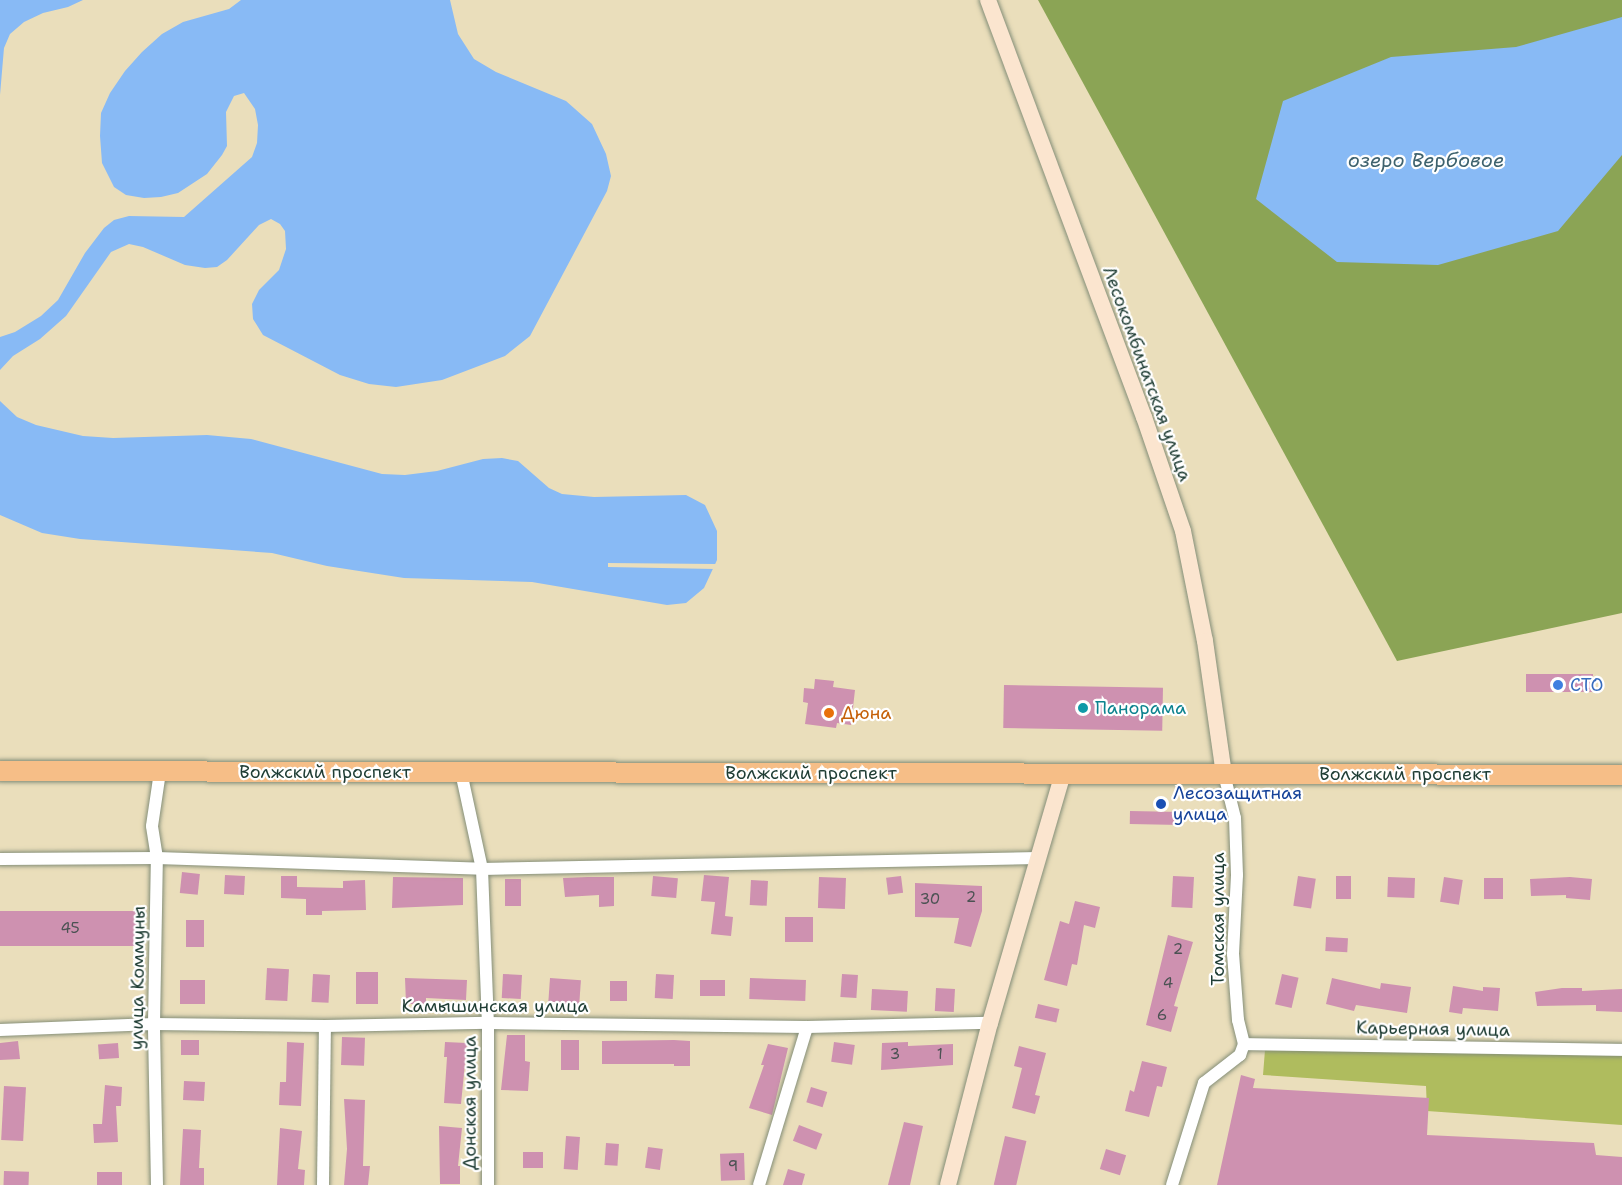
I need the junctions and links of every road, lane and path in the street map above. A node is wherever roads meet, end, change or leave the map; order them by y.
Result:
1 (988, 0) edge
2 (0, 771) edge
3 (160, 772) junction
4 (461, 772) junction
5 (1063, 773) junction
6 (1224, 774) junction
7 (1622, 775) edge
8 (158, 858) junction
9 (1038, 858) junction
10 (0, 859) edge
11 (482, 869) junction
12 (488, 1023) junction
13 (990, 1023) junction
14 (154, 1024) junction
15 (325, 1026) junction
16 (807, 1027) junction
17 (0, 1030) edge
18 (1244, 1044) junction
19 (1622, 1050) edge
20 (157, 1185) edge
21 (323, 1185) edge
22 (488, 1185) edge
23 (759, 1185) edge
24 (948, 1185) edge
25 (1172, 1185) edge

1 - 6 street, Лесокомбинатская улица
2 - 3 main road, Волжский проспект
3 - 4 main road, Волжский проспект
3 - 8 street, улица Коммуны
4 - 5 main road, Волжский проспект
4 - 11 street, Донская улица
5 - 6 main road, Волжский проспект
5 - 9 street
6 - 7 main road, Волжский проспект
6 - 18 street, Томская улица
8 - 10 street
8 - 11 street
8 - 14 street, улица Коммуны
9 - 11 street
9 - 13 street
11 - 12 street, Донская улица
12 - 15 street, Камышинская улица
12 - 16 street, Камышинская улица
12 - 22 street, Донская улица
13 - 16 street, Камышинская улица
13 - 24 street
14 - 15 street, Камышинская улица
14 - 17 street, Камышинская улица
14 - 20 street, улица Коммуны
15 - 21 street
16 - 23 street
18 - 19 street, Карьерная улица
18 - 25 street

